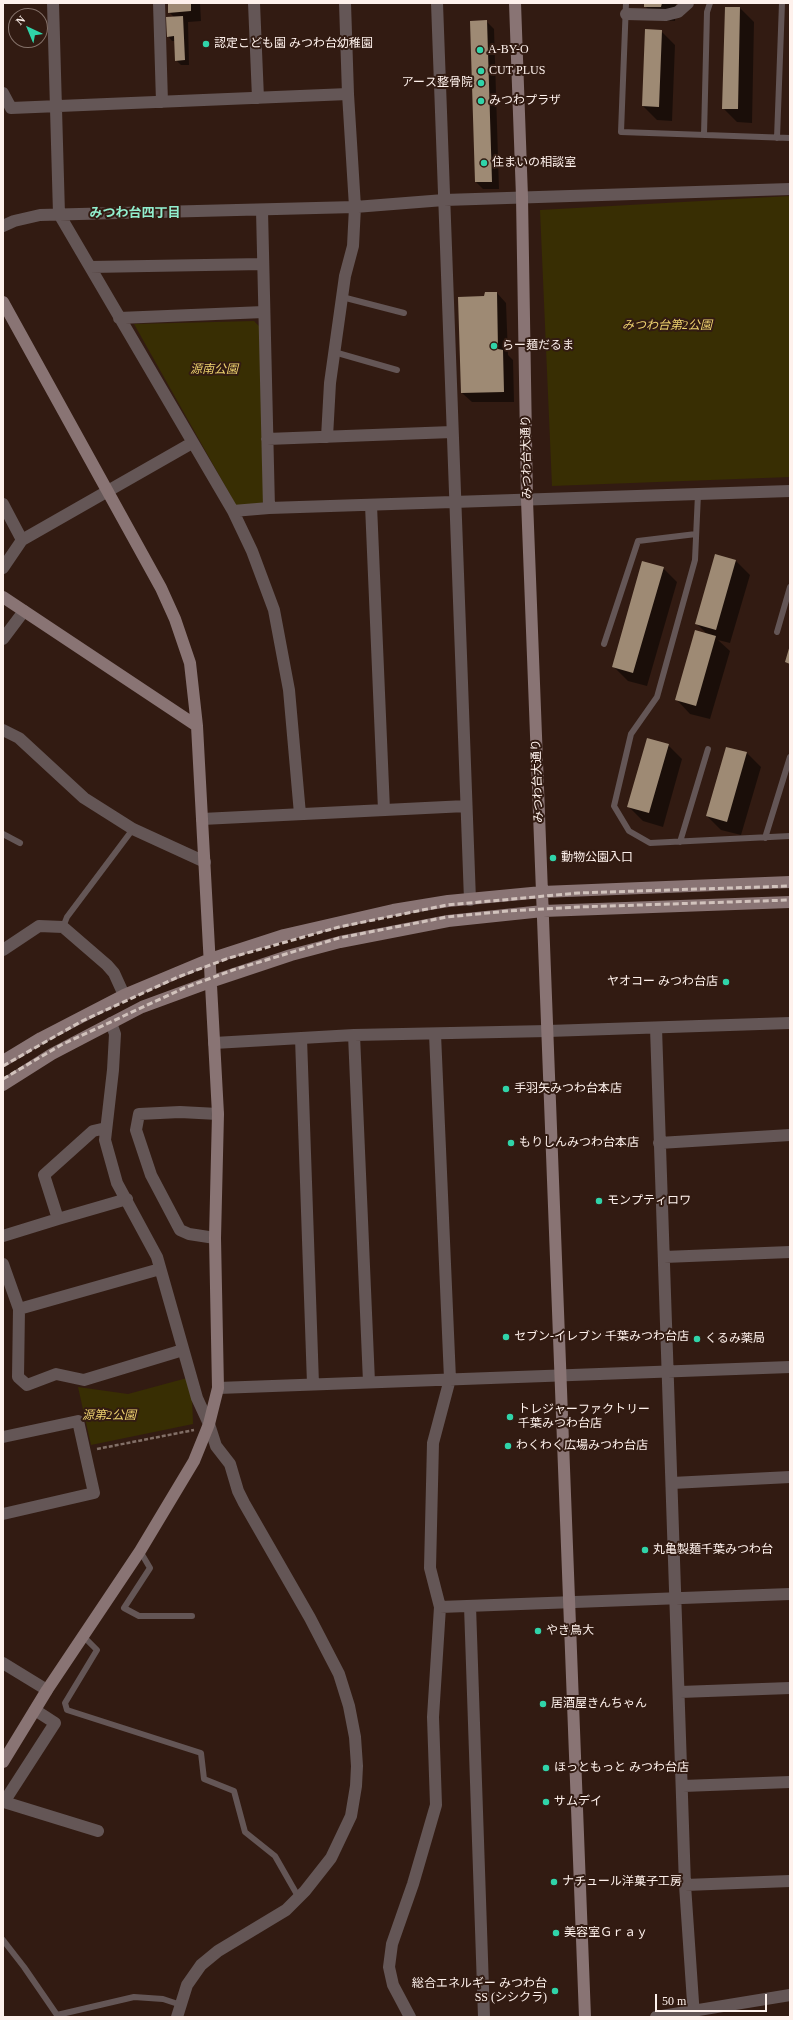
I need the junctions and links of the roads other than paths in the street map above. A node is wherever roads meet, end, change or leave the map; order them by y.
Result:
1 (53, 3) edge
2 (159, 3) edge
3 (254, 3) edge
4 (345, 3) edge
5 (437, 3) edge
6 (515, 3) edge
7 (688, 3) edge
8 (710, 3) edge
9 (782, 3) edge
10 (626, 8) edge
11 (3, 93) edge
12 (348, 94) junction
13 (258, 98) junction
14 (162, 102) junction
15 (56, 107) junction
16 (704, 134) junction
17 (777, 138) junction
18 (790, 138) edge
19 (790, 189) edge
20 (522, 197) junction
21 (444, 200) junction
22 (355, 207) junction
23 (262, 210) junction
24 (59, 214) junction
25 (3, 226) edge
26 (263, 264) junction
27 (90, 267) junction
28 (342, 296) junction
29 (3, 302) edge
30 (264, 312) junction
31 (404, 313) dead end
32 (120, 318) junction
33 (334, 352) junction
34 (397, 370) dead end
35 (452, 432) junction
36 (327, 437) junction
37 (267, 439) junction
38 (192, 443) junction
39 (790, 491) edge
40 (108, 492) junction
41 (698, 494) junction
42 (527, 500) junction
43 (455, 502) junction
44 (3, 504) edge
45 (371, 505) junction
46 (269, 508) junction
47 (233, 511) junction
48 (696, 534) junction
49 (22, 540) junction
50 (3, 568) edge
51 (790, 587) edge
52 (3, 597) edge
53 (24, 611) junction
54 (777, 632) dead end
55 (3, 639) edge
56 (604, 644) dead end
57 (196, 726) junction
58 (3, 730) edge
59 (708, 749) dead end
60 (790, 757) edge
61 (466, 806) junction
62 (384, 810) junction
63 (300, 814) junction
64 (202, 819) junction
65 (134, 830) junction
66 (3, 834) edge
67 (790, 836) edge
68 (765, 838) junction
69 (680, 842) junction
70 (20, 843) dead end
71 (205, 862) junction
72 (790, 882) edge
73 (542, 892) junction
74 (470, 900) junction
75 (790, 902) edge
76 (543, 911) junction
77 (63, 927) junction
78 (3, 950) edge
79 (210, 959) junction
80 (210, 982) junction
81 (124, 995) junction
82 (111, 1023) junction
83 (790, 1023) edge
84 (656, 1028) junction
85 (548, 1032) junction
86 (435, 1034) junction
87 (354, 1035) junction
88 (301, 1038) junction
89 (214, 1043) junction
90 (3, 1061) edge
91 (3, 1084) edge
92 (218, 1114) junction
93 (106, 1128) junction
94 (790, 1135) edge
95 (659, 1143) junction
96 (127, 1199) junction
97 (58, 1219) junction
98 (3, 1236) edge
99 (215, 1238) junction
100 (790, 1252) edge
101 (664, 1257) junction
102 (3, 1264) edge
103 (160, 1268) junction
104 (19, 1309) junction
105 (183, 1350) junction
106 (790, 1366) edge
107 (667, 1371) junction
108 (560, 1374) junction
109 (450, 1379) junction
110 (369, 1382) junction
111 (313, 1384) junction
112 (218, 1388) junction
113 (208, 1429) junction
114 (3, 1437) edge
115 (790, 1477) edge
116 (672, 1483) junction
117 (3, 1514) edge
118 (140, 1551) junction
119 (790, 1594) edge
120 (676, 1599) junction
121 (568, 1602) junction
122 (470, 1606) junction
123 (440, 1607) junction
124 (192, 1616) dead end
125 (83, 1636) junction
126 (3, 1663) edge
127 (790, 1688) edge
128 (47, 1690) junction
129 (680, 1692) junction
130 (35, 1710) junction
131 (3, 1762) edge
132 (790, 1782) edge
133 (683, 1786) junction
134 (3, 1805) edge
135 (98, 1831) dead end
136 (790, 1881) edge
137 (685, 1886) junction
138 (299, 1898) junction
139 (3, 1940) edge
140 (790, 1995) edge
141 (179, 2011) edge
142 (693, 2014) edge
143 (410, 2017) edge
144 (484, 2017) edge
145 (585, 2017) edge
146 (656, 2017) edge

1 - 15 street
2 - 14 street
3 - 13 street
4 - 12 street
5 - 21 street
6 - 20 street, みつわ台大通り
7 - 10 street
8 - 16 lane
9 - 17 lane
10 - 16 lane
11 - 15 street
12 - 13 street
12 - 22 street
13 - 14 street
14 - 15 street
15 - 24 street
16 - 17 lane
17 - 18 lane
19 - 20 street
20 - 21 street
20 - 42 street, みつわ台大通り
21 - 22 street
21 - 35 street
22 - 23 street
22 - 28 street
23 - 24 street
23 - 26 street
24 - 25 street
24 - 27 street
26 - 27 street
26 - 30 street
27 - 32 street
28 - 31 lane
28 - 33 street
29 - 40 street
30 - 32 street
30 - 37 street
32 - 38 street
33 - 34 lane
33 - 36 street
35 - 36 street
35 - 43 street
36 - 37 street
37 - 46 street
38 - 40 street
38 - 47 street
39 - 41 street
40 - 49 street
40 - 57 street
41 - 42 street
41 - 48 lane
42 - 43 street
42 - 73 street, みつわ台大通り
43 - 45 street
43 - 61 street
44 - 49 street
45 - 46 street
45 - 62 street
46 - 47 street
47 - 63 street
48 - 56 lane
48 - 69 lane
49 - 50 street
51 - 54 lane
52 - 53 street
53 - 55 street
53 - 57 street
57 - 64 street
58 - 65 street
59 - 69 lane
60 - 68 lane
61 - 62 street
61 - 74 street
62 - 63 street
63 - 64 street
64 - 71 street
65 - 71 street
65 - 77 lane
66 - 70 lane
67 - 68 lane
68 - 69 lane
71 - 79 street
72 - 73 street
73 - 74 street
73 - 76 street, みつわ台大通り
74 - 79 street
75 - 76 street
76 - 80 street
76 - 85 street, みつわ台大通り
77 - 78 street
77 - 81 street
79 - 80 street
79 - 81 street
80 - 82 street
80 - 89 street
81 - 90 street
82 - 91 street
82 - 93 street
83 - 84 street
84 - 85 street
84 - 95 street
85 - 86 street
85 - 108 street, みつわ台大通り
86 - 87 street
86 - 109 street
87 - 88 street
87 - 110 street
88 - 89 street
88 - 111 street
89 - 92 street
92 - 99 street
92 - 99 street
93 - 96 street
93 - 97 street
94 - 95 street
95 - 101 street
96 - 97 street
96 - 103 street
97 - 98 street
99 - 112 street
100 - 101 street
101 - 107 street
102 - 104 street
103 - 104 street
103 - 105 street
104 - 105 street
105 - 113 street
106 - 107 street
107 - 108 street
107 - 116 street
108 - 109 street
108 - 121 street, みつわ台大通り
109 - 110 street
109 - 123 street
110 - 111 street
111 - 112 street
112 - 113 street
113 - 118 street
113 - 138 street
114 - 117 street
115 - 116 street
116 - 120 street
118 - 124 lane
118 - 125 street
119 - 120 street
120 - 121 street
120 - 129 street
121 - 122 street
121 - 145 street, みつわ台大通り
122 - 123 street
122 - 144 street
123 - 143 street
125 - 128 street
125 - 138 lane
126 - 128 street
127 - 129 street
128 - 130 street
129 - 133 street
130 - 131 street
130 - 134 street
132 - 133 street
133 - 137 street
134 - 135 street
136 - 137 street
137 - 142 street
138 - 141 street
139 - 141 lane
140 - 142 street
142 - 146 street

